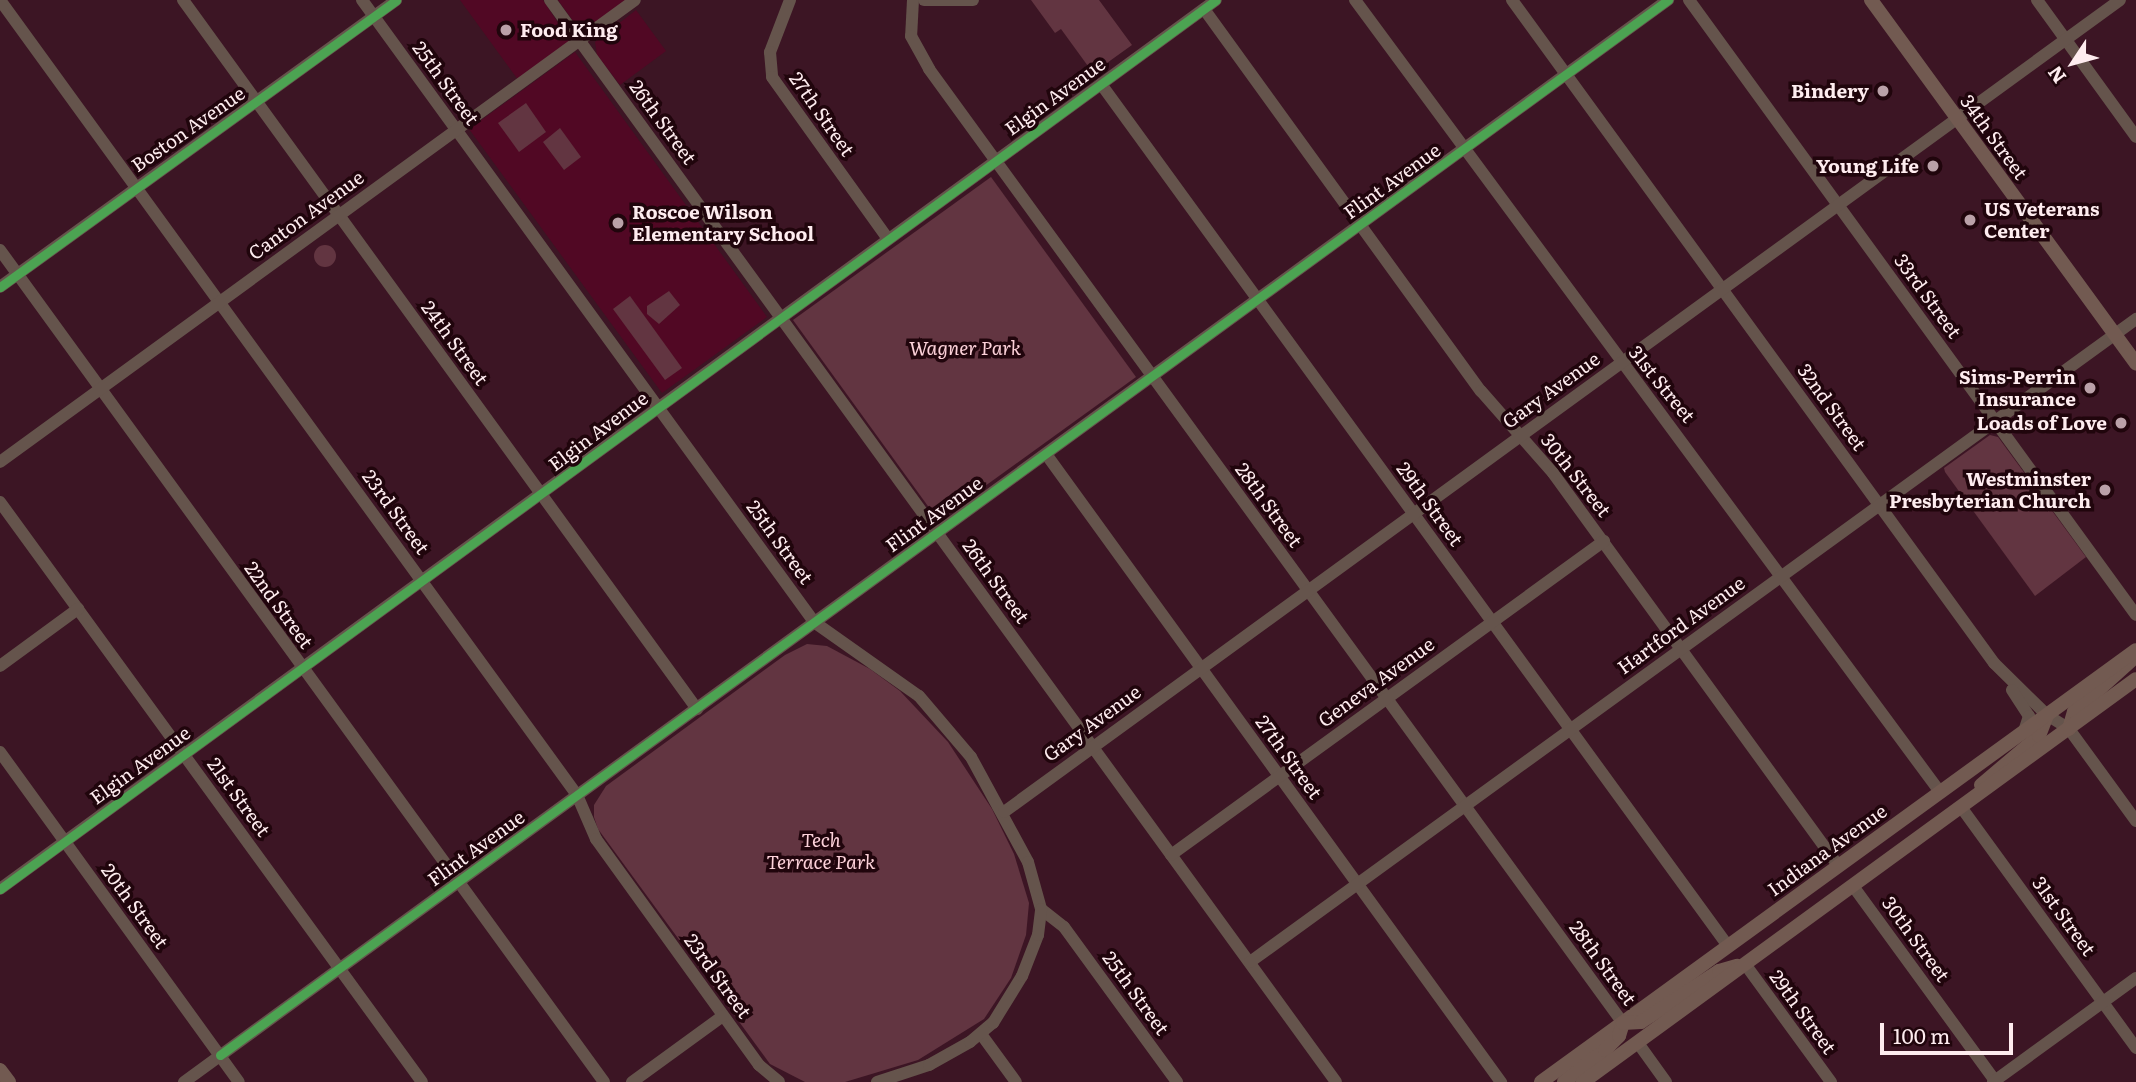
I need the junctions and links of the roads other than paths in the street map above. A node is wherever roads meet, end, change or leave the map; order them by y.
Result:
1 (0, 0) edge
2 (183, 0) edge
3 (362, 0) edge
4 (396, 0) edge
5 (550, 0) edge
6 (635, 0) edge
7 (790, 0) edge
8 (913, 0) edge
9 (924, 0) edge
10 (973, 0) edge
11 (1216, 0) edge
12 (1355, 0) edge
13 (1512, 0) edge
14 (1668, 0) edge
15 (1689, 0) edge
16 (1871, 0) edge
17 (2037, 0) edge
18 (2120, 0) edge
19 (1204, 9) junction
20 (374, 16) junction
21 (579, 40) junction
22 (2066, 40) junction
23 (1567, 76) junction
24 (1101, 84) junction
25 (256, 101) junction
26 (1957, 119) junction
27 (457, 130) junction
28 (2136, 137) edge
29 (1464, 150) junction
30 (996, 161) junction
31 (136, 187) junction
32 (1838, 205) junction
33 (339, 216) junction
34 (1361, 225) junction
35 (888, 239) junction
36 (0, 250) edge
37 (17, 274) junction
38 (0, 287) edge
39 (1723, 290) junction
40 (1258, 300) junction
41 (220, 302) junction
42 (780, 316) junction
43 (2136, 319) edge
44 (2115, 335) junction
45 (1621, 363) junction
46 (2136, 364) edge
47 (1153, 377) junction
48 (101, 389) junction
49 (659, 408) junction
50 (1995, 421) junction
51 (1520, 436) junction
52 (1046, 454) junction
53 (0, 462) edge
54 (542, 495) junction
55 (0, 502) edge
56 (1879, 505) junction
57 (1413, 514) junction
58 (937, 533) junction
59 (1604, 541) junction
60 (1781, 576) junction
61 (422, 582) junction
62 (1308, 590) junction
63 (78, 609) junction
64 (2136, 615) edge
65 (1492, 621) junction
66 (814, 622) junction
67 (1681, 649) junction
68 (2136, 650) edge
69 (2136, 656) edge
70 (1994, 663) junction
71 (0, 666) edge
72 (303, 668) junction
73 (1201, 668) junction
74 (2136, 679) edge
75 (1386, 698) junction
76 (697, 709) junction
77 (2047, 715) junction
78 (2069, 729) junction
79 (1570, 730) junction
80 (2024, 731) junction
81 (1093, 747) junction
82 (0, 752) edge
83 (184, 755) junction
84 (1279, 776) junction
85 (1940, 792) junction
86 (577, 795) junction
87 (1465, 806) junction
88 (1961, 807) junction
89 (1004, 811) junction
90 (2136, 821) edge
91 (65, 842) junction
92 (1171, 855) junction
93 (1839, 866) junction
94 (459, 882) junction
95 (1358, 884) junction
96 (1853, 886) junction
97 (0, 889) edge
98 (1041, 909) junction
99 (1728, 946) junction
100 (1250, 962) junction
101 (1745, 964) junction
102 (339, 969) junction
103 (2136, 978) edge
104 (2103, 1002) junction
105 (723, 1016) junction
106 (1623, 1023) junction
107 (981, 1034) junction
108 (1637, 1043) junction
109 (2136, 1048) edge
110 (220, 1055) junction
111 (0, 1070) edge
112 (9, 1082) edge
113 (184, 1082) edge
114 (239, 1082) edge
115 (422, 1082) edge
116 (604, 1082) edge
117 (632, 1082) edge
118 (779, 1082) edge
119 (877, 1082) edge
120 (1016, 1082) edge
121 (1177, 1082) edge
122 (1336, 1082) edge
123 (1501, 1082) edge
124 (1541, 1082) edge
125 (1564, 1082) edge
126 (1584, 1082) edge
127 (1666, 1082) edge
128 (1831, 1082) edge
129 (1995, 1082) edge

1 - 31 street, 23rd Street
2 - 25 street, 24th Street
3 - 20 street, 25th Street
4 - 20 street, Boston Avenue
5 - 21 street, 26th Street
6 - 21 street, Canton Avenue
7 - 35 street, 27th Street
8 - 30 street, 28th Street
9 - 10 street
11 - 19 street, Elgin Avenue
12 - 29 street, 31st Street
13 - 23 street, 32nd Street
14 - 23 street, Flint Avenue
15 - 32 street, 33rd Street
16 - 26 main road, 34th Street
17 - 22 street
18 - 22 street, Gary Avenue
19 - 24 street, Elgin Avenue
19 - 34 street, 30th Street
20 - 25 street, Boston Avenue
20 - 27 street, 25th Street
21 - 27 street, Canton Avenue
21 - 42 street, 26th Street
22 - 26 street, Gary Avenue
22 - 28 street
23 - 29 street, Flint Avenue
23 - 39 street, 32nd Street
24 - 30 street, Elgin Avenue
24 - 40 street, 29th Street
25 - 31 street, Boston Avenue
25 - 33 street, 24th Street
26 - 32 street, Gary Avenue
26 - 44 main road, 34th Street
27 - 33 street, Canton Avenue
27 - 49 street, 25th Street
29 - 34 street, Flint Avenue
29 - 45 street, 31st Street
30 - 35 street, Elgin Avenue
30 - 47 street, 28th Street
31 - 37 street, Boston Avenue
31 - 41 street, 23rd Street
32 - 39 street, Gary Avenue
32 - 50 street, 33rd Street
33 - 41 street, Canton Avenue
33 - 54 street, 24th Street
34 - 40 street, Flint Avenue
34 - 51 street, 30th Street
35 - 42 street, Elgin Avenue
36 - 37 street, 22nd Street
37 - 38 street, Boston Avenue
37 - 48 street, 22nd Street
39 - 45 street, Gary Avenue
39 - 56 street, 32nd Street
40 - 47 street, Flint Avenue
40 - 57 street, 29th Street
41 - 48 street, Canton Avenue
41 - 61 street, 23rd Street
42 - 49 street, Elgin Avenue
42 - 58 street, 26th Street
43 - 44 street, Hartford Avenue
44 - 46 main road, 34th Street
44 - 50 street, Hartford Avenue
45 - 51 street, Gary Avenue
45 - 60 street, 31st Street
47 - 52 street, Flint Avenue
47 - 62 street, 28th Street
48 - 53 street, Canton Avenue
48 - 72 street, 22nd Street
49 - 54 street, Elgin Avenue
49 - 66 street, 25th Street
50 - 56 street, Hartford Avenue
50 - 64 street, 33rd Street
51 - 57 street, Gary Avenue
51 - 59 street, 30th Street
52 - 58 street, Flint Avenue
52 - 73 street, 27th Street
54 - 61 street, Elgin Avenue
54 - 76 street, 24th Street
55 - 63 street, 21st Street
56 - 60 street, Hartford Avenue
56 - 70 street, 32nd Street
57 - 62 street, Gary Avenue
57 - 65 street, 29th Street
58 - 66 street, Flint Avenue
58 - 81 street, 26th Street
59 - 65 street, Geneva Avenue
59 - 67 street, 30th Street
60 - 67 street, Hartford Avenue
60 - 85 street, 31st Street
61 - 72 street, Elgin Avenue
61 - 86 street, 23rd Street
62 - 73 street, Gary Avenue
62 - 75 street, 28th Street
63 - 71 street
63 - 83 street, 21st Street
65 - 75 street, Geneva Avenue
65 - 79 street, 29th Street
66 - 76 street, Flint Avenue
66 - 89 street, 25th Street
67 - 79 street, Hartford Avenue
67 - 93 street, 30th Street
68 - 77 main road, Indiana Avenue
69 - 78 main road
70 - 77 street, 32nd Street
70 - 80 street
72 - 83 street, Elgin Avenue
72 - 94 street, 22nd Street
73 - 81 street, Gary Avenue
73 - 84 street, 27th Street
74 - 78 main road
75 - 84 street, Geneva Avenue
75 - 87 street, 28th Street
76 - 86 street, Flint Avenue
77 - 78 street, 32nd Street
77 - 80 main road, Indiana Avenue
77 - 88 main road
78 - 88 main road
78 - 90 street, 32nd Street
79 - 87 street, Hartford Avenue
79 - 99 street, 29th Street
80 - 85 main road, Indiana Avenue
81 - 89 street, Gary Avenue
81 - 92 street, 26th Street
82 - 91 street, 20th Street
83 - 91 street, Elgin Avenue
83 - 102 street, 21st Street
84 - 92 street, Geneva Avenue
84 - 95 street, 27th Street
85 - 93 main road, Indiana Avenue
86 - 94 street, Flint Avenue
86 - 105 street, 23rd Street
87 - 95 street, Hartford Avenue
87 - 106 street, 28th Street
88 - 96 main road
88 - 104 street, 31st Street
89 - 98 street, 25th Street
91 - 97 street, Elgin Avenue
91 - 110 street, 20th Street
92 - 100 street, 26th Street
93 - 99 main road, Indiana Avenue
94 - 102 street, Flint Avenue
94 - 116 street, 22nd Street
95 - 100 street, Hartford Avenue
95 - 123 street, 27th Street
96 - 101 main road
96 - 129 street, 30th Street
98 - 107 street
98 - 121 street, 25th Street
99 - 106 main road, Indiana Avenue
100 - 122 street, 26th Street
101 - 106 main road
101 - 108 main road
101 - 128 street, 29th Street
102 - 110 street, Flint Avenue
102 - 115 street, 21st Street
103 - 104 street
104 - 109 street, 31st Street
104 - 129 street
105 - 117 street
105 - 118 street, 23rd Street
106 - 124 main road, Indiana Avenue
106 - 125 main road
107 - 119 street
107 - 120 street
108 - 126 main road
108 - 127 street
110 - 113 street, Flint Avenue
110 - 114 street, 20th Street
111 - 112 main road

